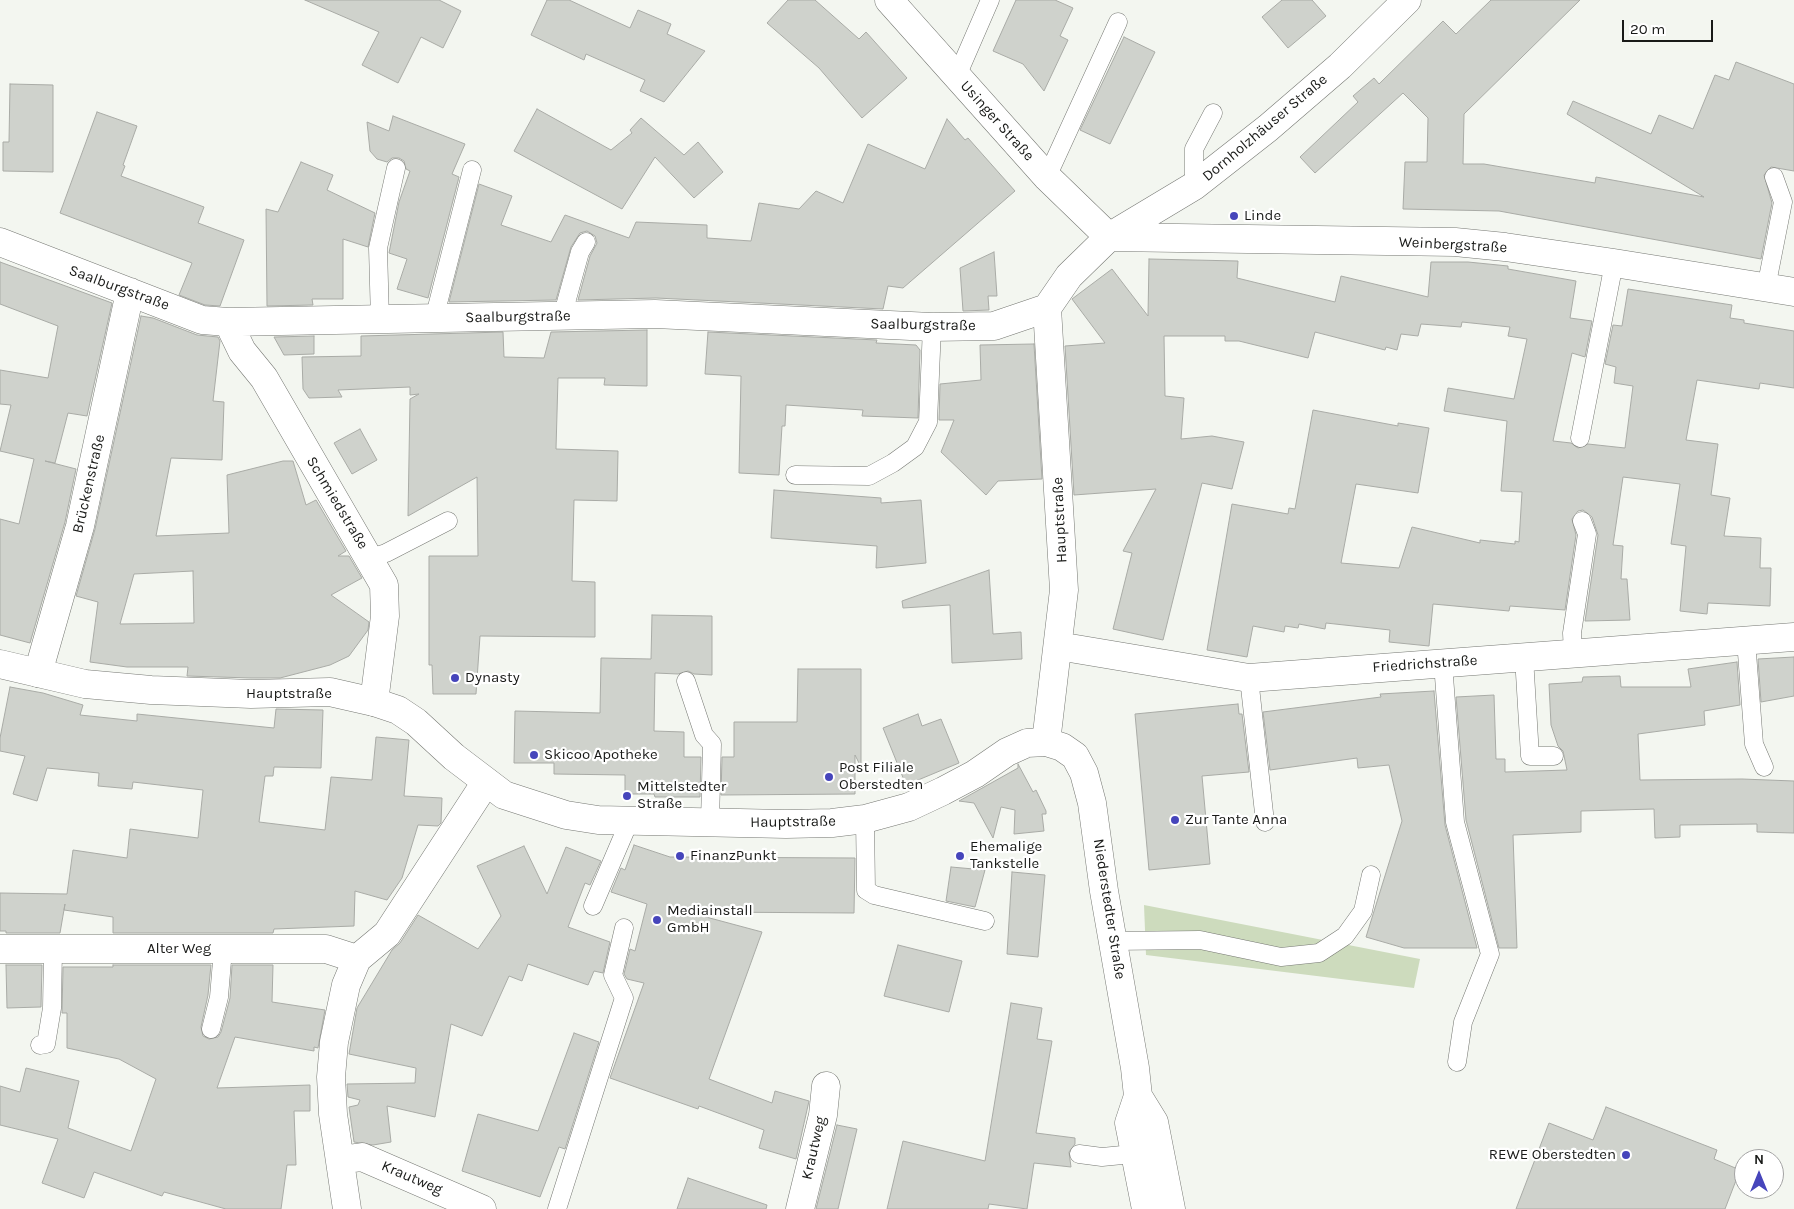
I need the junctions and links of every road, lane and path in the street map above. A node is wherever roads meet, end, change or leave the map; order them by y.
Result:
1 (889, 0) edge
2 (990, 0) edge
3 (1408, 0) edge
4 (1118, 22) dead end
5 (957, 76) junction
6 (1213, 113) dead end
7 (396, 168) dead end
8 (472, 170) dead end
9 (1047, 177) junction
10 (1774, 177) dead end
11 (1194, 186) junction
12 (1109, 237) junction
13 (0, 242) edge
14 (586, 242) dead end
15 (1614, 263) junction
16 (1766, 288) junction
17 (130, 292) junction
18 (1794, 292) edge
19 (1047, 308) junction
20 (562, 317) junction
21 (434, 319) junction
22 (380, 320) junction
23 (228, 322) junction
24 (932, 327) junction
25 (1580, 438) dead end
26 (795, 475) dead end
27 (1582, 520) dead end
28 (448, 521) dead end
29 (370, 558) junction
30 (1794, 637) edge
31 (1746, 640) junction
32 (1058, 646) junction
33 (1573, 653) junction
34 (1524, 657) junction
35 (1443, 663) junction
36 (0, 664) edge
37 (38, 674) junction
38 (1248, 678) junction
39 (686, 681) dead end
40 (374, 702) junction
41 (1046, 742) junction
42 (1554, 756) dead end
43 (1764, 767) dead end
44 (486, 782) junction
45 (865, 819) junction
46 (629, 822) junction
47 (710, 822) junction
48 (1265, 822) dead end
49 (1371, 875) dead end
50 (593, 906) dead end
51 (985, 921) dead end
52 (624, 928) dead end
53 (1112, 941) junction
54 (53, 949) junction
55 (223, 949) junction
56 (0, 950) edge
57 (357, 959) junction
58 (211, 1029) dead end
59 (40, 1046) dead end
60 (1457, 1062) dead end
61 (826, 1086) dead end
62 (1147, 1152) junction
63 (1079, 1154) dead end
64 (340, 1160) junction
65 (347, 1209) edge
66 (482, 1209) edge
67 (557, 1209) edge
68 (800, 1209) edge
69 (1146, 1209) edge
70 (1171, 1209) edge

1 - 5 street, Usinger Straße
2 - 5 lane
3 - 11 street, Dornholzhäuser Straße
4 - 9 lane
5 - 9 street, Usinger Straße
6 - 11 lane
7 - 22 lane
8 - 21 lane
9 - 12 street, Usinger Straße
10 - 16 lane
11 - 12 street, Dornholzhäuser Straße
12 - 15 street, Weinbergstraße
12 - 19 street
13 - 17 street, Saalburgstraße
14 - 20 lane
15 - 16 street, Weinbergstraße
15 - 25 lane
16 - 18 street, Weinbergstraße
17 - 23 street, Saalburgstraße
17 - 37 street, Brückenstraße
19 - 24 street, Saalburgstraße
19 - 32 street, Hauptstraße
20 - 21 street, Saalburgstraße
20 - 24 street, Saalburgstraße
21 - 22 street, Saalburgstraße
22 - 23 street, Saalburgstraße
23 - 29 street, Schmiedstraße
24 - 26 lane
27 - 33 lane
28 - 29 lane
29 - 40 street, Schmiedstraße
30 - 31 street, Friedrichstraße
31 - 33 street, Friedrichstraße
31 - 43 lane
32 - 38 street, Friedrichstraße
32 - 41 street, Hauptstraße
33 - 34 street, Friedrichstraße
34 - 35 street, Friedrichstraße
34 - 42 lane
35 - 38 street, Friedrichstraße
35 - 60 lane
36 - 37 street, Hauptstraße
37 - 40 street, Hauptstraße
38 - 48 lane
39 - 47 lane
40 - 44 street, Hauptstraße
41 - 45 street, Hauptstraße
41 - 53 street, Niederstedter Straße
44 - 46 street, Hauptstraße
44 - 57 street
45 - 47 street, Hauptstraße
45 - 51 lane
46 - 47 street, Hauptstraße
46 - 50 lane
49 - 53 lane
52 - 67 lane
53 - 62 street, Niederstedter Straße
54 - 55 street, Alter Weg
54 - 56 street, Alter Weg
54 - 59 lane
55 - 57 street, Alter Weg
55 - 58 lane
57 - 64 street
61 - 68 street, Krautweg
62 - 63 lane
62 - 69 street, Niederstedter Straße
62 - 70 street, Niederstedter Straße
64 - 65 street
64 - 66 street, Krautweg

